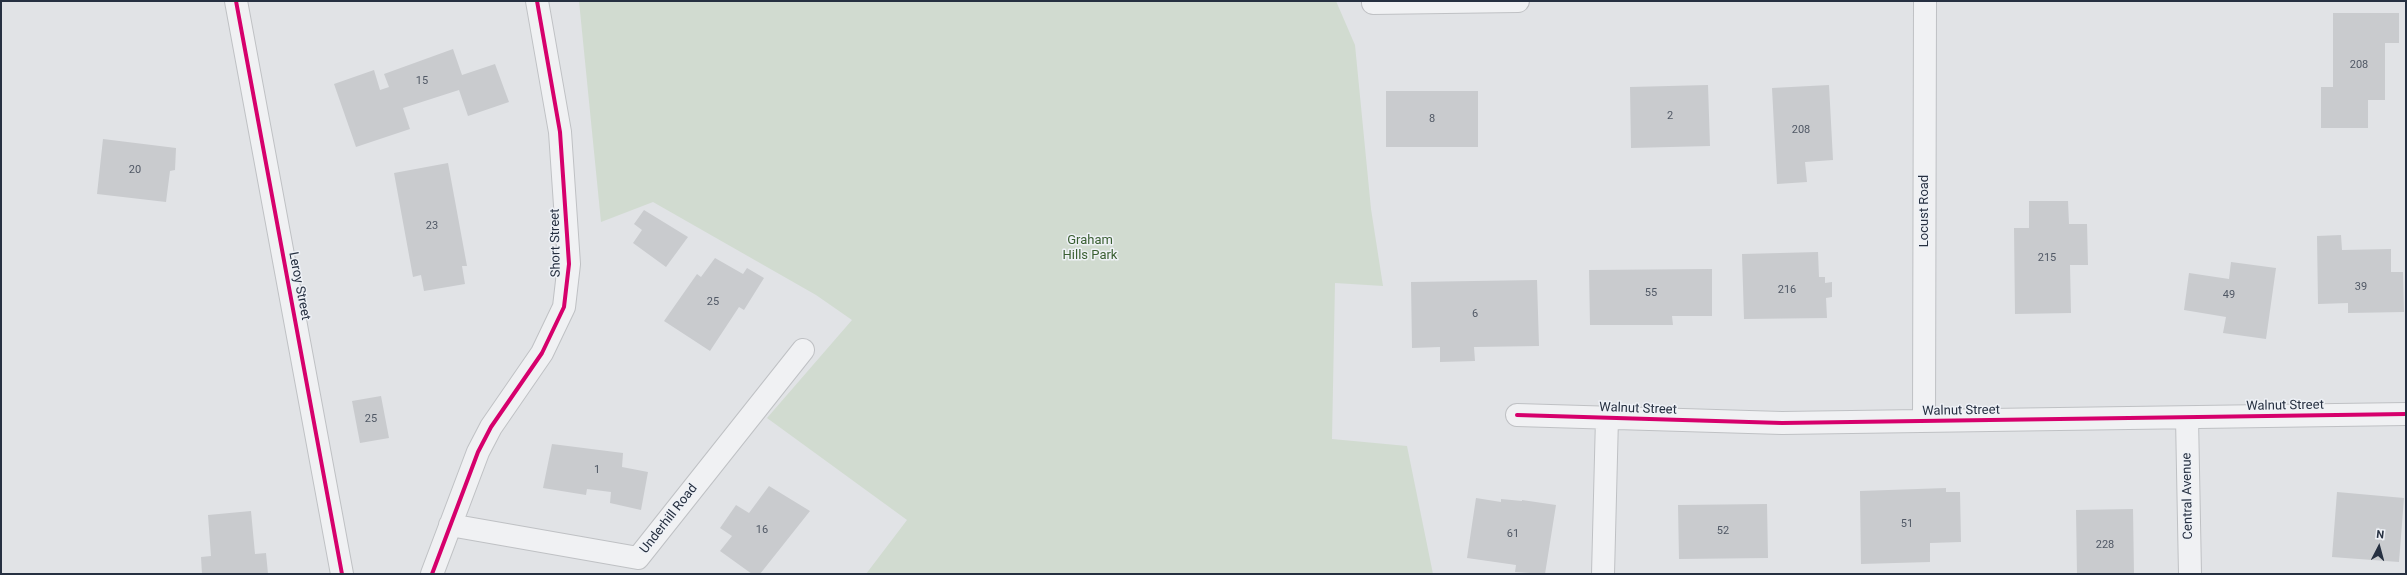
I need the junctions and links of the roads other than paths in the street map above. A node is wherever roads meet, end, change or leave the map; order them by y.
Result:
1 (236, 1) edge
2 (537, 1) edge
3 (1518, 1) edge
4 (1925, 1) edge
5 (1373, 3) dead end
6 (803, 350) dead end
7 (2406, 414) edge
8 (1517, 415) dead end
9 (1607, 418) junction
10 (2187, 418) junction
11 (1924, 421) junction
12 (450, 526) junction
13 (342, 574) edge
14 (432, 574) edge
15 (1603, 574) edge
16 (2190, 574) edge

1 - 13 street, Leroy Street
2 - 12 street, Short Street
3 - 5 street
4 - 11 street, Locust Road
6 - 12 street, Underhill Road
7 - 10 street, Walnut Street
8 - 9 street, Walnut Street
9 - 11 street, Walnut Street
9 - 15 street, Walnut Street
10 - 11 street, Walnut Street
10 - 16 street, Central Avenue
12 - 14 street, Short Street

